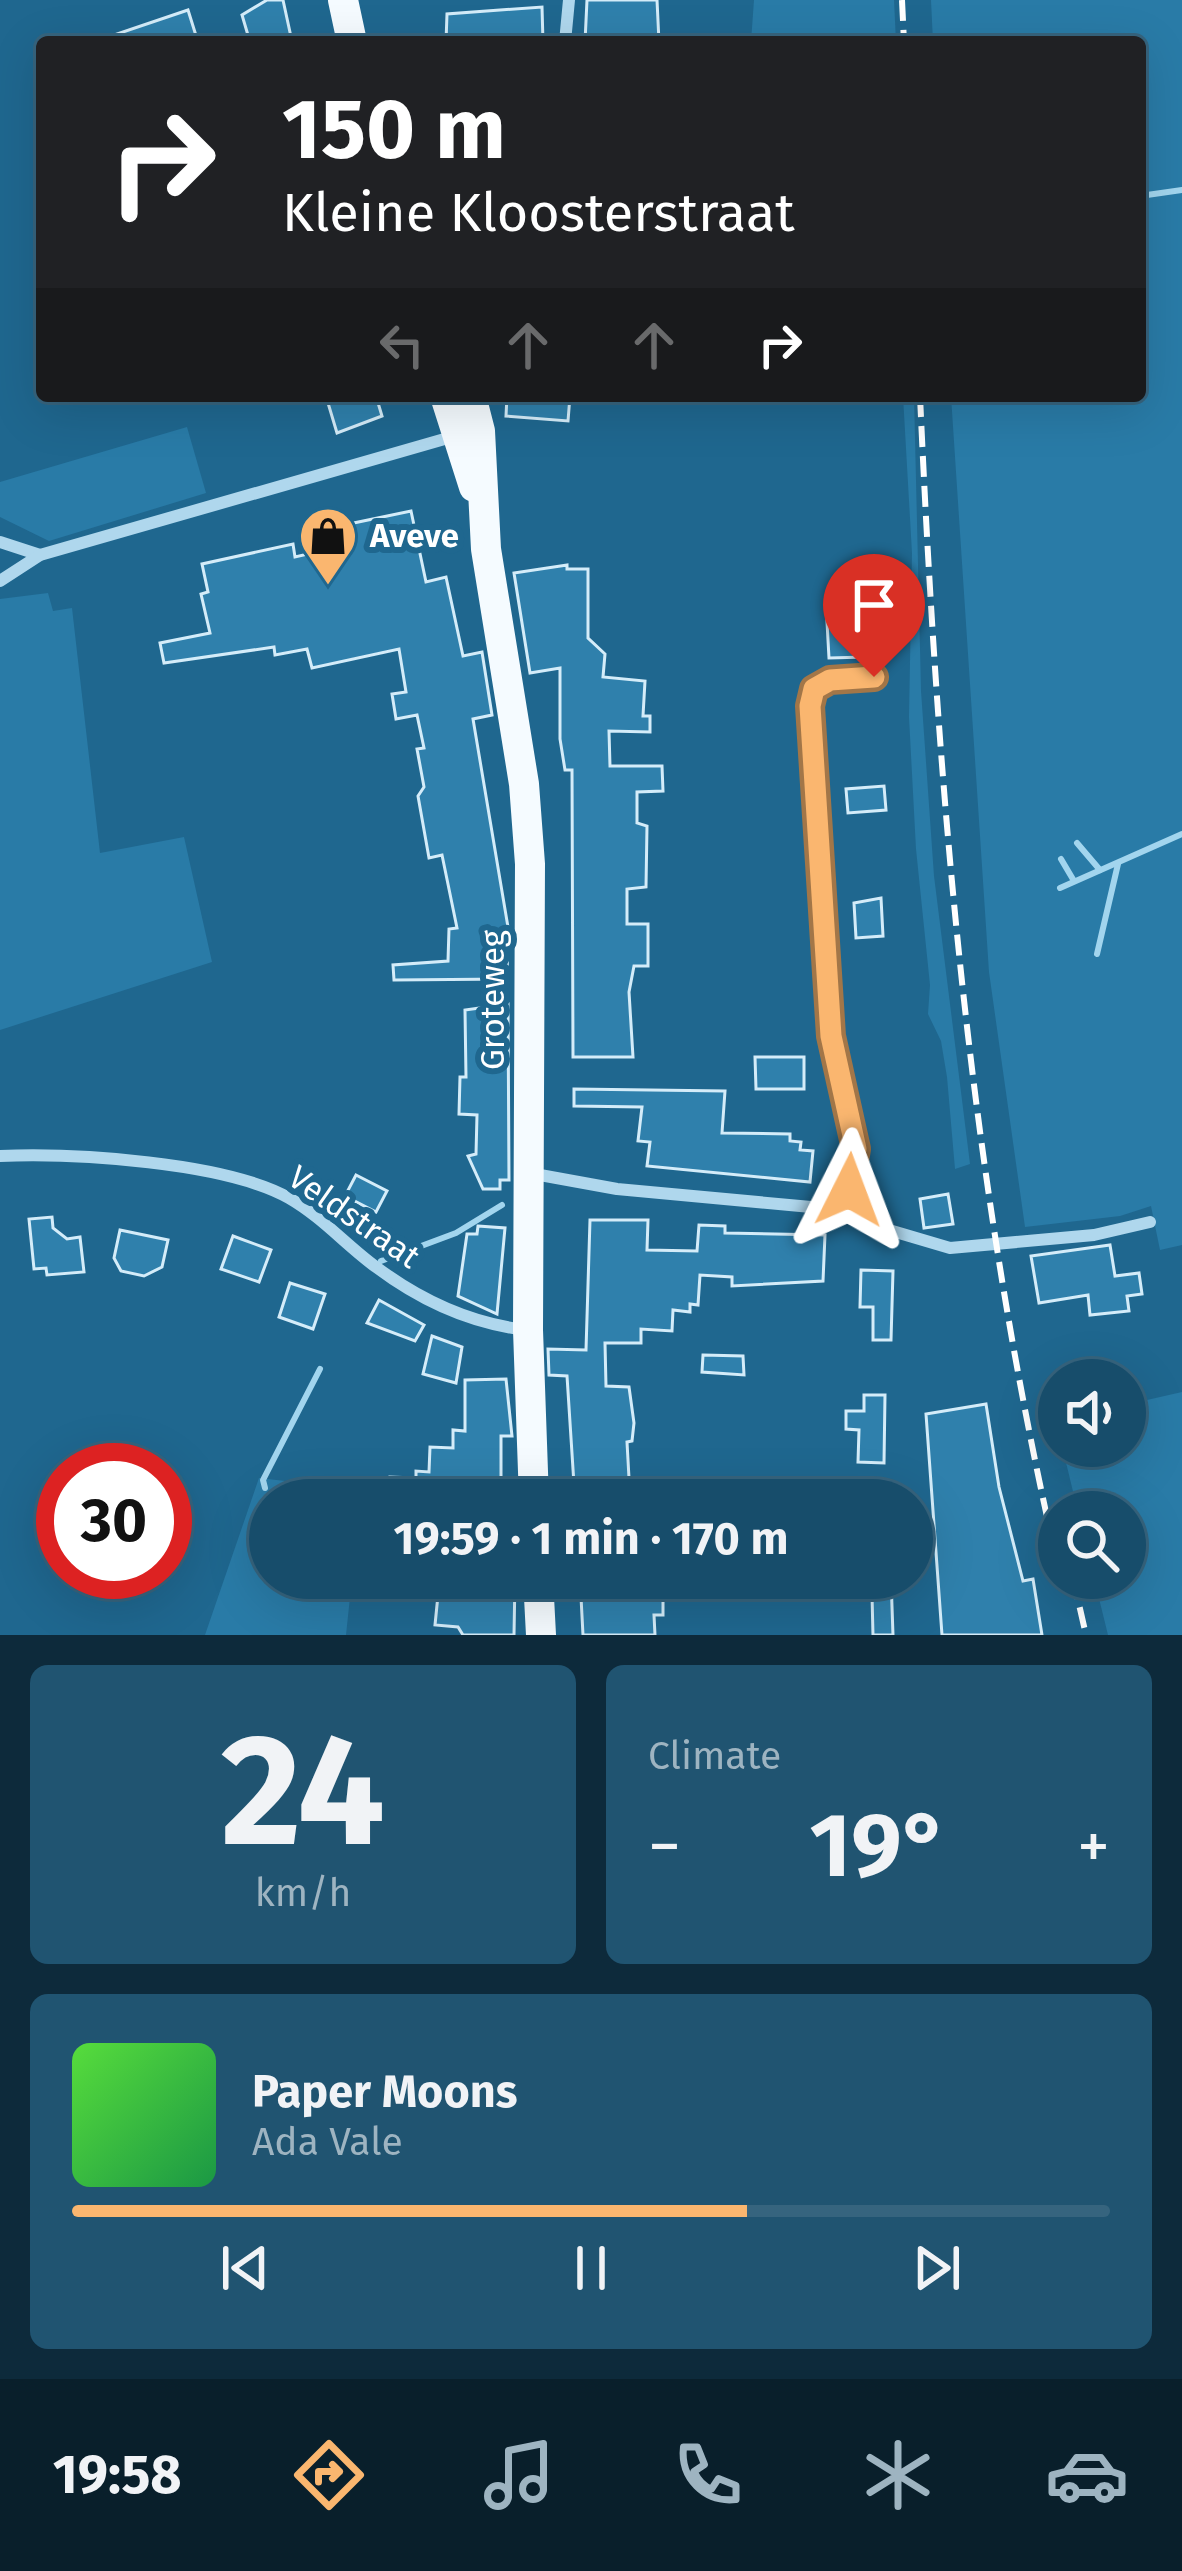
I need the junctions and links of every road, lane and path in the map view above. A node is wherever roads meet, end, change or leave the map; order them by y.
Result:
1 (343, 0) edge
2 (568, 0) edge
3 (351, 36) edge
4 (565, 36) edge
5 (448, 402) edge
6 (471, 402) edge
7 (467, 434) junction
8 (0, 542) edge
9 (40, 555) junction
10 (0, 581) edge
11 (874, 677) dead end
12 (0, 1156) edge
13 (528, 1173) junction
14 (842, 1214) junction
15 (1150, 1222) dead end
16 (528, 1330) junction
17 (533, 1479) edge
18 (539, 1599) edge
19 (541, 1635) edge

1 - 3 main road
2 - 4 street
5 - 7 main road, Groteweg
6 - 7 main road, Groteweg
7 - 9 street
7 - 13 main road, Groteweg
8 - 9 street
9 - 10 street
11 - 14 street
12 - 16 street, Veldstraat
13 - 14 street
13 - 16 main road, Groteweg
14 - 15 street
16 - 17 main road, Groteweg
18 - 19 main road

